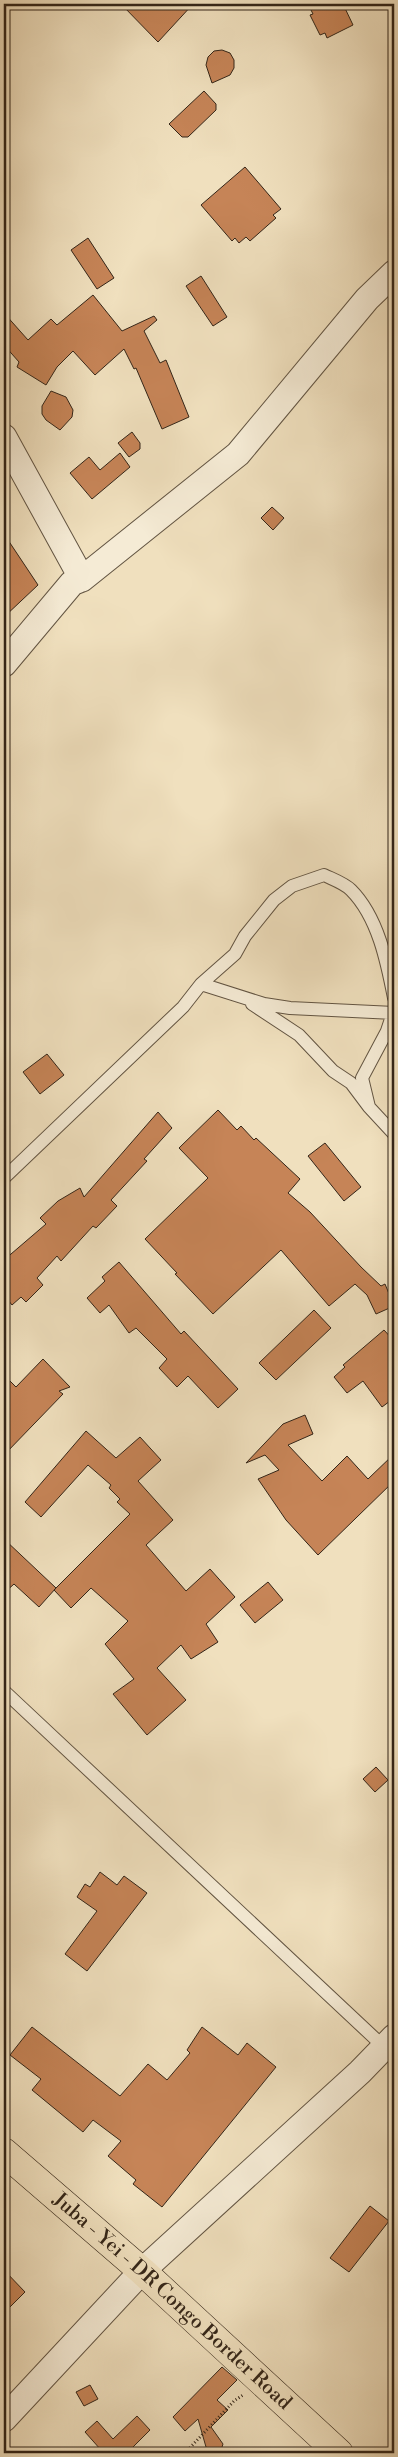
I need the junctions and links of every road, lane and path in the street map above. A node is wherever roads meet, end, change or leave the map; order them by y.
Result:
1 (394, 273) edge
2 (4, 437) edge
3 (82, 580) junction
4 (4, 664) edge
5 (201, 984) junction
6 (244, 998) junction
7 (394, 998) edge
8 (394, 1012) edge
9 (370, 1107) junction
10 (394, 1134) edge
11 (4, 1178) edge
12 (4, 1691) edge
13 (389, 2042) edge
14 (4, 2152) edge
15 (142, 2271) junction
16 (263, 2383) junction
17 (4, 2420) edge
18 (185, 2453) edge
19 (339, 2453) edge

1 - 3 street
2 - 3 street
3 - 4 street
5 - 6 lane
5 - 7 lane
5 - 11 lane
6 - 8 lane
6 - 9 lane
8 - 9 lane
9 - 10 lane
12 - 13 lane
13 - 15 street
14 - 15 main road, Juba - Yei - DR Congo Border Road
15 - 16 main road, Juba - Yei - DR Congo Border Road
15 - 17 street
16 - 18 path
16 - 19 main road, Juba - Yei - DR Congo Border Road

